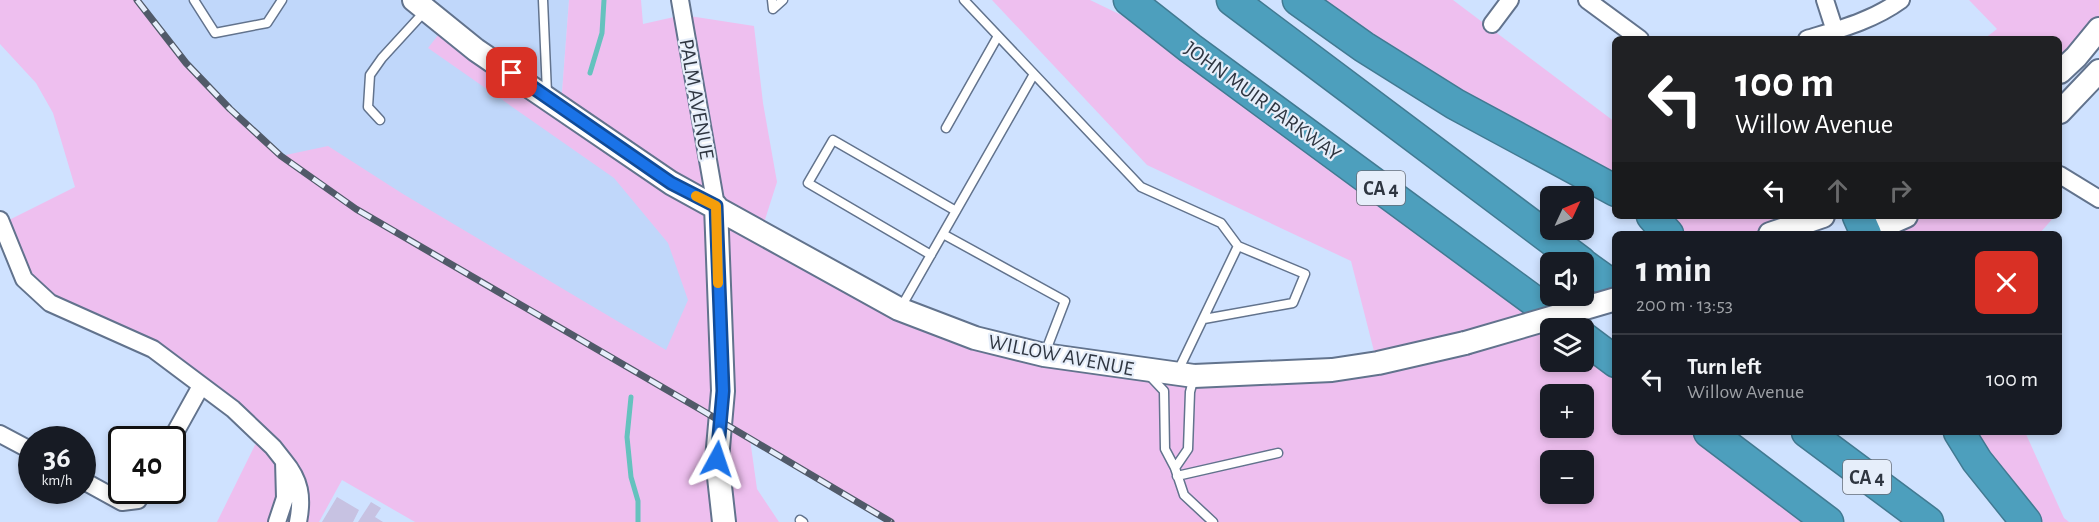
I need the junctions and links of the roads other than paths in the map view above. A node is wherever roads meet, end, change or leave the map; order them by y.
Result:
1 (194, 0) edge
2 (282, 0) edge
3 (543, 0) edge
4 (680, 0) edge
5 (772, 0) edge
6 (783, 0) edge
7 (963, 0) edge
8 (1129, 0) edge
9 (1232, 0) edge
10 (1298, 0) edge
11 (1510, 0) edge
12 (1587, 0) edge
13 (1825, 0) edge
14 (1901, 0) edge
15 (420, 5) edge
16 (1492, 24) dead end
17 (2099, 29) edge
18 (1835, 31) junction
19 (998, 36) junction
20 (1636, 36) edge
21 (1818, 36) edge
22 (2062, 70) edge
23 (2099, 71) edge
24 (1034, 74) junction
25 (548, 97) junction
26 (2062, 110) edge
27 (380, 120) dead end
28 (946, 128) dead end
29 (2062, 176) edge
30 (1612, 188) edge
31 (2099, 199) edge
32 (716, 206) junction
33 (956, 212) junction
34 (1655, 219) edge
35 (1814, 219) edge
36 (1899, 219) edge
37 (0, 223) edge
38 (1665, 231) edge
39 (1779, 231) edge
40 (1873, 231) edge
41 (943, 234) junction
42 (1238, 246) junction
43 (1566, 252) edge
44 (931, 255) junction
45 (1594, 272) edge
46 (1612, 285) edge
47 (1612, 300) edge
48 (899, 309) junction
49 (1557, 318) edge
50 (1204, 319) junction
51 (1594, 346) edge
52 (1044, 355) junction
53 (1612, 359) edge
54 (1145, 370) junction
55 (1186, 375) junction
56 (201, 386) junction
57 (179, 426) edge
58 (0, 434) edge
59 (1713, 435) edge
60 (1811, 435) edge
61 (1961, 435) edge
62 (18, 444) edge
63 (1278, 453) dead end
64 (284, 460) junction
65 (1176, 472) junction
66 (277, 522) edge
67 (298, 522) edge
68 (724, 522) edge
69 (1213, 522) edge
70 (1828, 522) edge
71 (1928, 522) edge
72 (2026, 522) edge

1 - 2 lane
3 - 25 lane
4 - 32 street, PALM AVENUE
5 - 6 lane
7 - 19 lane
8 - 49 highway, JOHN MUIR PARKWAY / CA 4
9 - 43 highway
10 - 30 highway
11 - 16 street
12 - 20 street
13 - 18 street
14 - 18 street
15 - 25 street, WILLOW AVENUE
15 - 27 lane
17 - 22 street
18 - 21 street
19 - 24 lane
19 - 28 lane
23 - 26 street
24 - 33 lane
24 - 42 lane
25 - 32 street, WILLOW AVENUE
29 - 31 street
32 - 48 street, WILLOW AVENUE
32 - 68 street, PALM AVENUE
33 - 41 lane
33 - 44 lane
34 - 38 highway
35 - 39 street
36 - 40 street
37 - 56 street
41 - 44 lane
41 - 52 lane
42 - 50 lane
42 - 50 lane
44 - 48 lane
45 - 46 highway
47 - 55 street, WILLOW AVENUE, bridge
48 - 52 street, WILLOW AVENUE
50 - 55 lane
51 - 53 highway
52 - 54 street, WILLOW AVENUE
54 - 55 street, WILLOW AVENUE
54 - 65 lane
55 - 65 lane
56 - 57 street
56 - 64 street
58 - 62 street
59 - 70 highway, CA 4
60 - 71 highway, CA 4
61 - 72 highway
63 - 65 lane
64 - 66 street
64 - 67 street
65 - 69 lane

